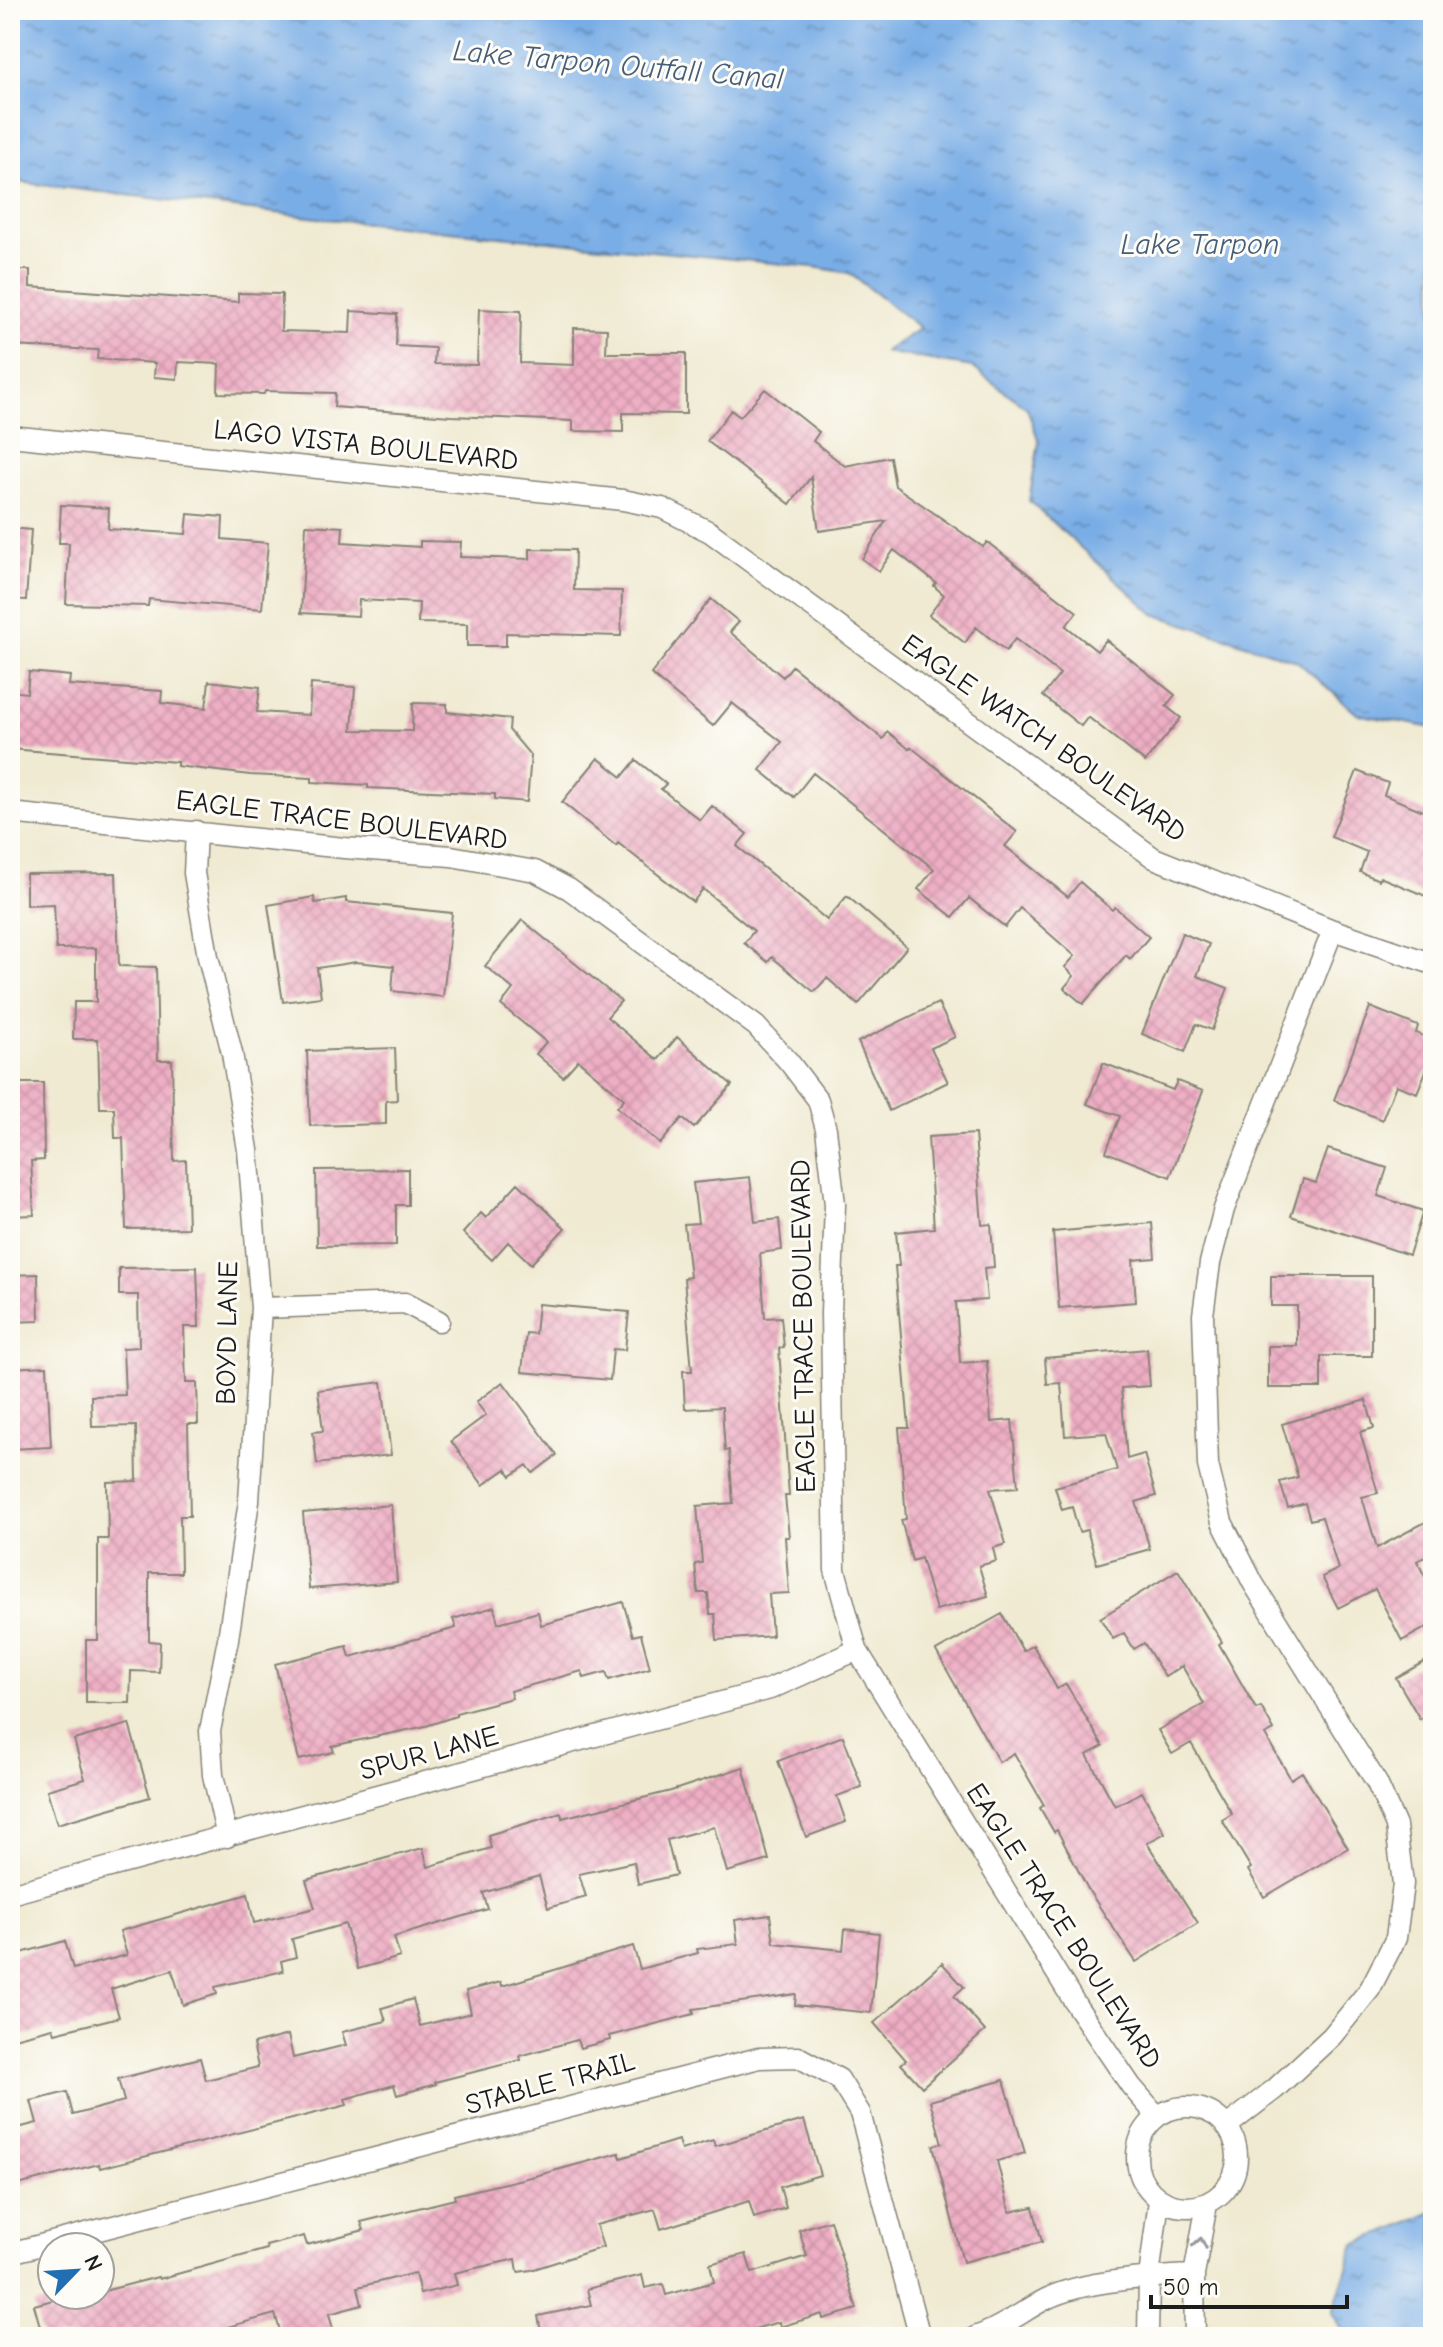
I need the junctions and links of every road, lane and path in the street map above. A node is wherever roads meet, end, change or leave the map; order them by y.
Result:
1 (10, 436) edge
2 (710, 532) joint
3 (10, 813) edge
4 (196, 831) junction
5 (1333, 930) junction
6 (1433, 964) edge
7 (261, 1308) junction
8 (439, 1321) dead end
9 (857, 1650) junction
10 (227, 1837) junction
11 (10, 1894) edge
12 (1157, 2116) junction
13 (1227, 2126) junction
14 (1159, 2200) junction
15 (1207, 2204) junction
16 (10, 2253) edge
17 (1194, 2275) junction
18 (1149, 2277) junction
19 (920, 2337) edge
20 (975, 2337) edge
21 (1148, 2337) edge
22 (1195, 2337) edge

1 - 2 street, LAGO VISTA BOULEVARD
2 - 5 street, EAGLE WATCH BOULEVARD
3 - 4 street, EAGLE TRACE BOULEVARD
4 - 7 street, BOYD LANE
4 - 9 street, EAGLE TRACE BOULEVARD
5 - 6 street, EAGLE WATCH BOULEVARD
5 - 13 street
7 - 8 street
7 - 10 street, BOYD LANE
9 - 10 street, SPUR LANE
9 - 12 street, EAGLE TRACE BOULEVARD
10 - 11 street, SPUR LANE
12 - 13 street
12 - 14 street
13 - 15 street
14 - 15 street
14 - 18 street
17 -> 15 street
16 - 19 street, STABLE TRAIL
17 - 18 street
17 - 22 street
18 - 20 street
18 - 21 street

